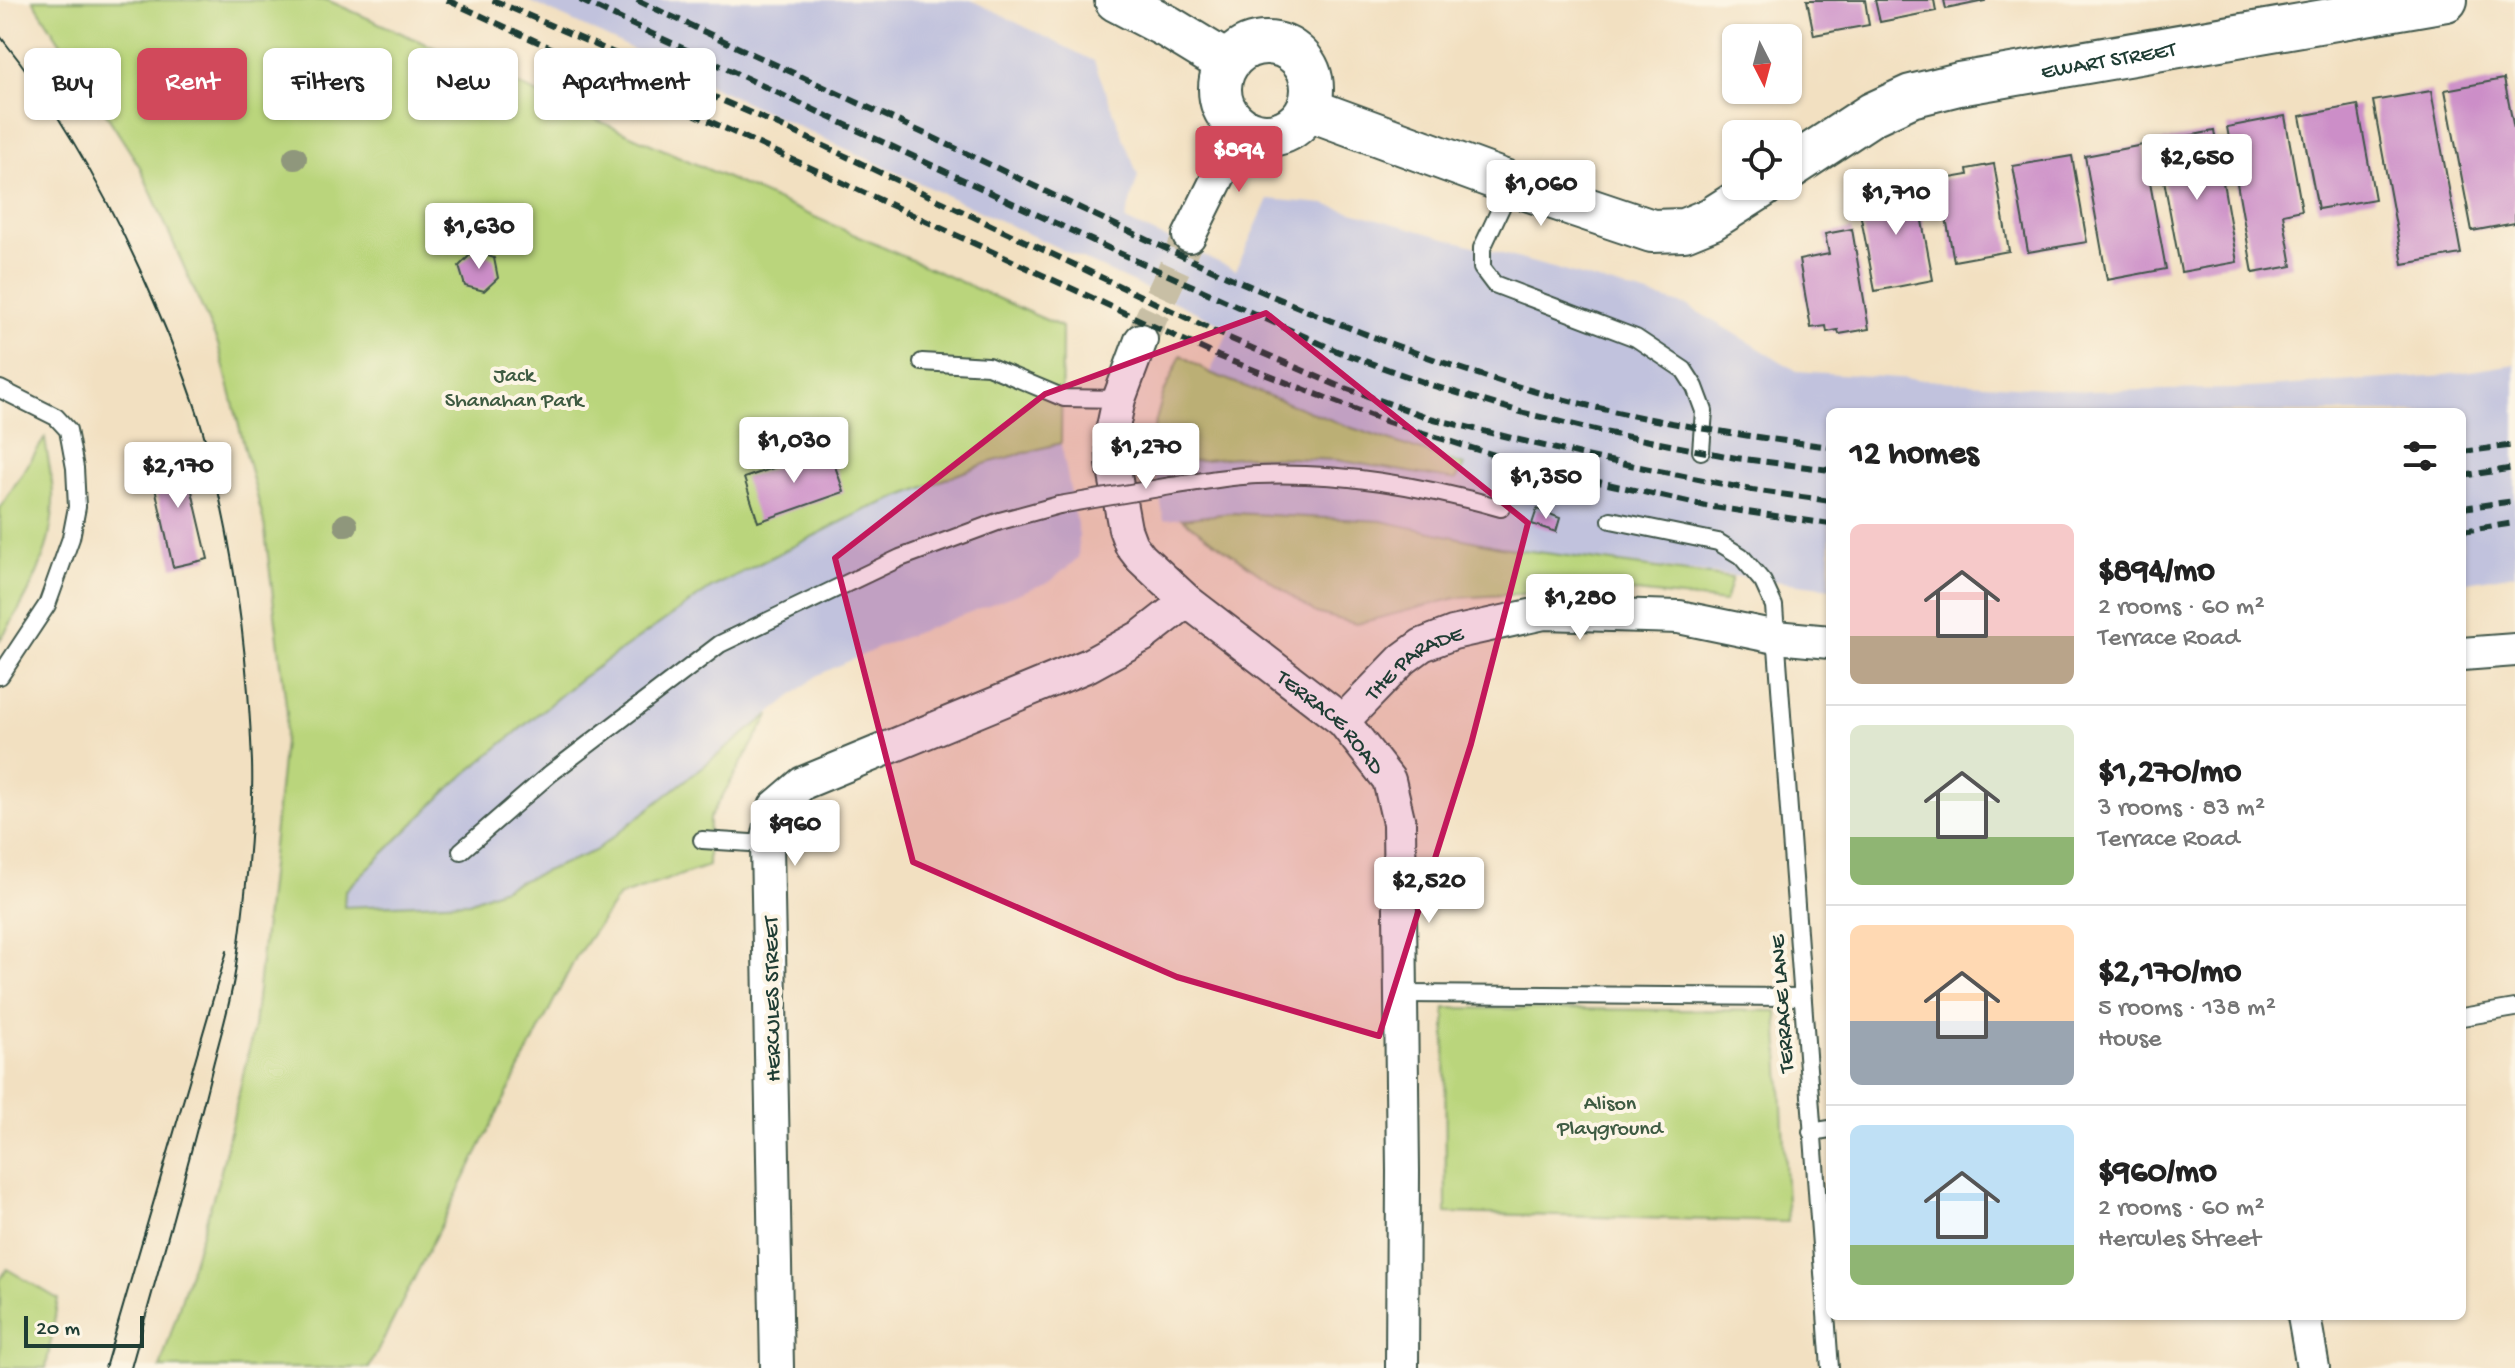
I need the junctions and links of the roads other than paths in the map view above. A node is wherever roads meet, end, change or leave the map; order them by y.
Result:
1 (1116, 0) edge
2 (2446, 0) edge
3 (1227, 63) junction
4 (1308, 109) junction
5 (1242, 129) junction
6 (1802, 160) edge
7 (1512, 184) junction
8 (1741, 200) edge
9 (1189, 236) tunnel mouth
10 (1141, 340) tunnel mouth
11 (922, 362) dead end
12 (0, 389) edge
13 (1119, 399) junction
14 (1701, 451) dead end
15 (1501, 508) dead end
16 (1611, 520) dead end
17 (1187, 601) junction
18 (1776, 637) junction
19 (1826, 642) edge
20 (2515, 650) edge
21 (2466, 654) edge
22 (0, 676) edge
23 (1343, 721) junction
24 (702, 840) dead end
25 (767, 844) junction
26 (461, 851) dead end
27 (1402, 994) junction
28 (1801, 997) junction
29 (2515, 1008) edge
30 (2466, 1016) edge
31 (1826, 1130) edge
32 (1811, 1132) junction
33 (1826, 1318) edge
34 (1826, 1320) edge
35 (2305, 1320) edge
36 (777, 1368) edge
37 (1402, 1368) edge
38 (1830, 1368) edge
39 (2313, 1368) edge

1 - 3 street
2 - 6 street, EWART STREET
3 - 4 street
3 - 5 street
4 - 5 street
4 - 7 street
5 - 9 street
7 - 8 street
7 - 14 lane
10 - 13 street, TERRACE ROAD
11 - 13 lane
12 - 22 lane
13 - 17 street, TERRACE ROAD
15 - 26 lane, bridge
16 - 18 lane, TERRACE LANE
17 - 23 street, TERRACE ROAD
17 - 25 street, HERCULES STREET
18 - 19 street, THE PARADE
18 - 23 street, THE PARADE
18 - 28 lane, TERRACE LANE
20 - 21 street
23 - 27 street, TERRACE ROAD
24 - 25 lane
25 - 36 street, HERCULES STREET
27 - 28 lane
27 - 37 street, TERRACE ROAD
28 - 32 lane, TERRACE LANE
29 - 30 lane
31 - 32 lane
32 - 33 lane, TERRACE LANE
34 - 38 lane, TERRACE LANE
35 - 39 street

